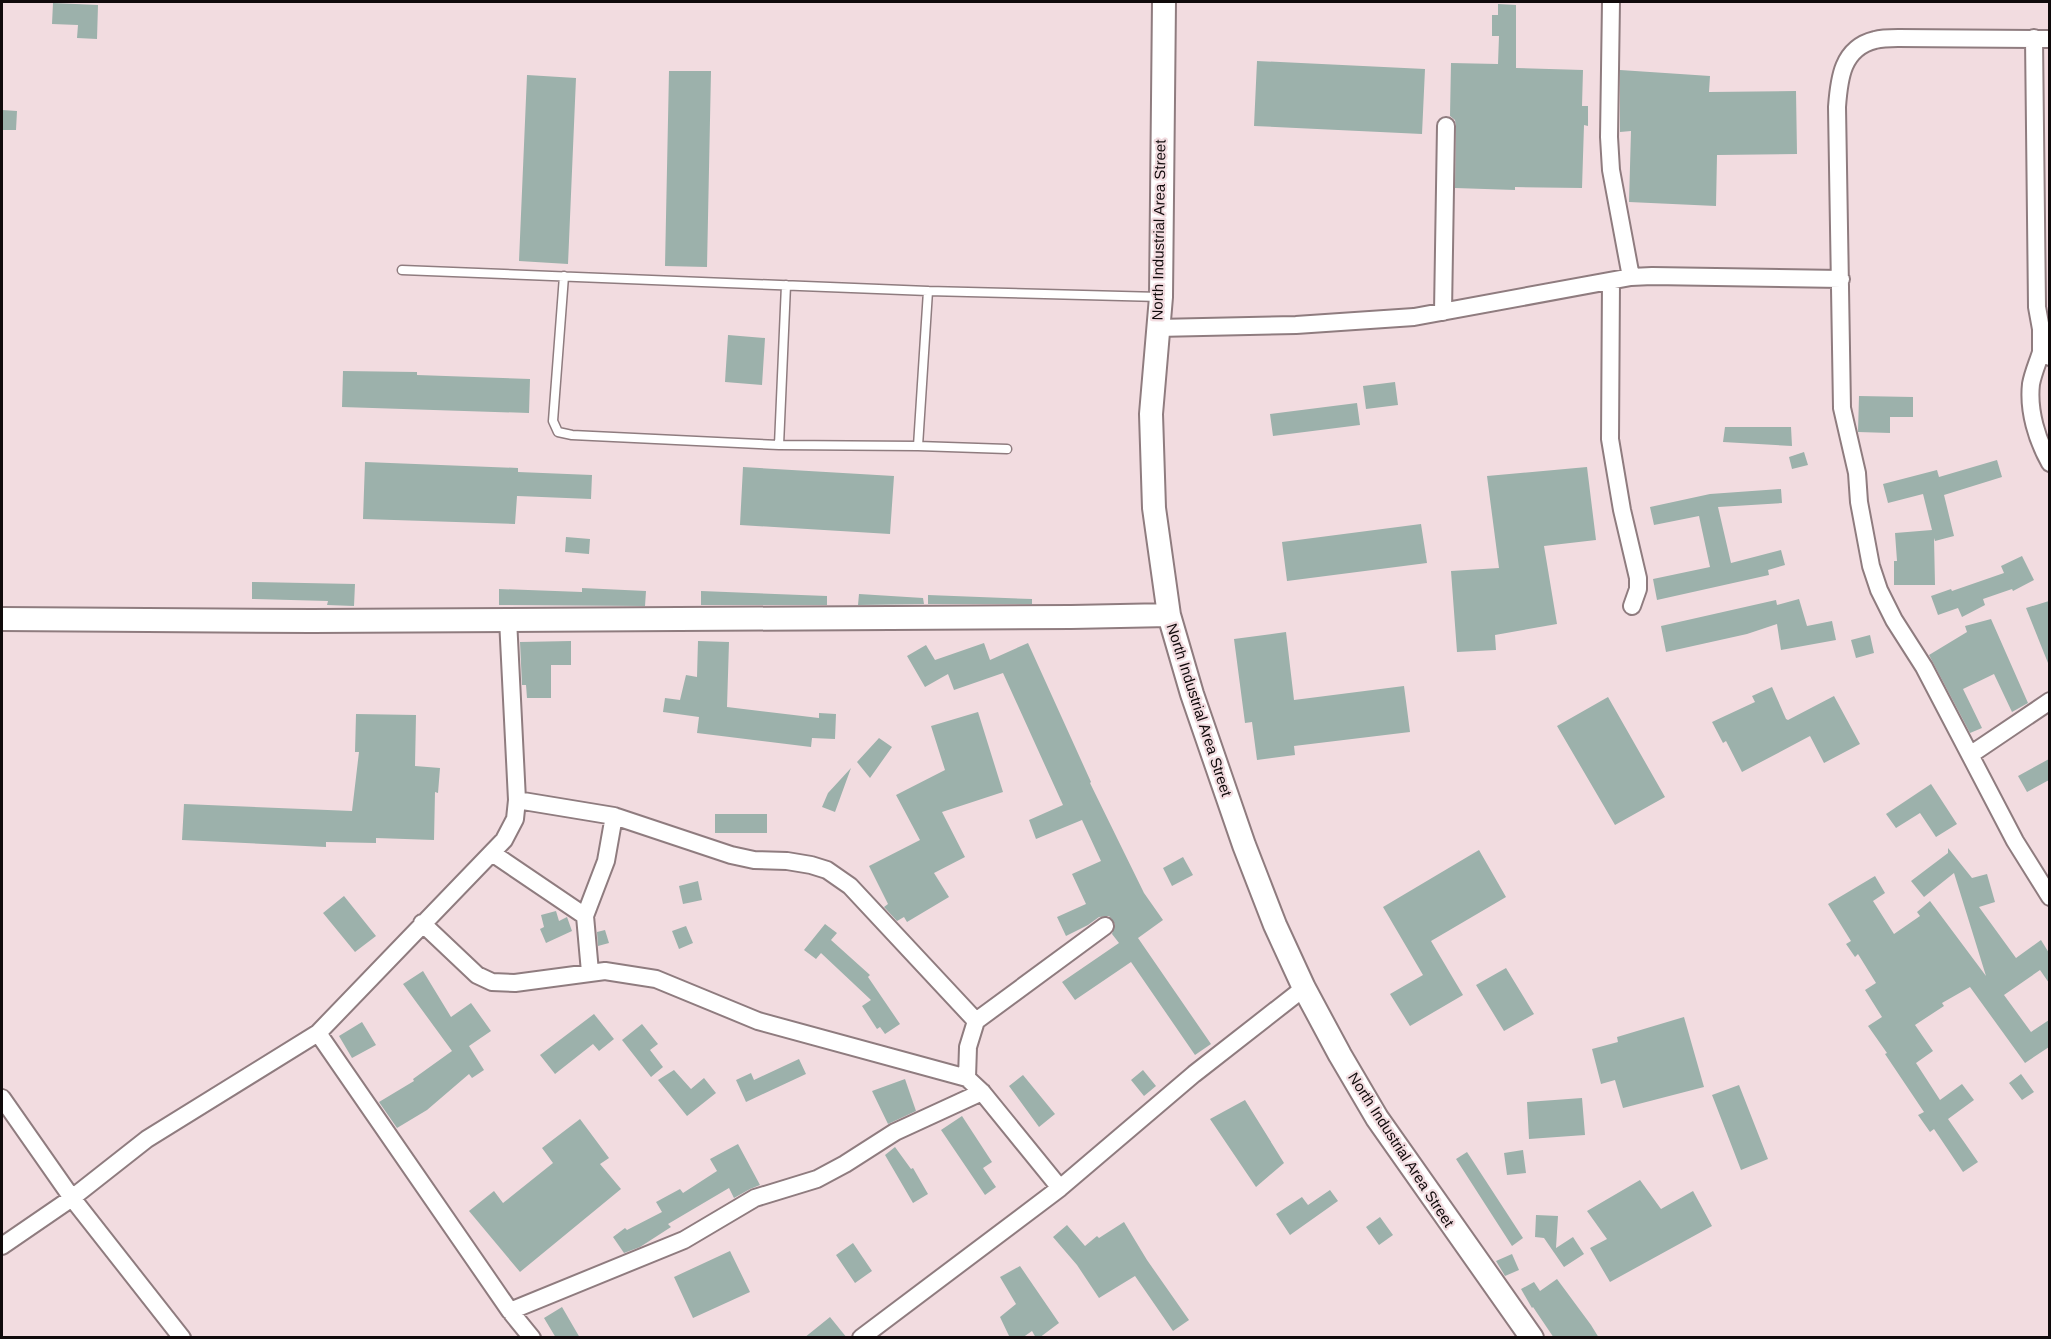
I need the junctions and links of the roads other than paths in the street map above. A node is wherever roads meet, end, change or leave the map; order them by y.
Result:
1 (1164, 2) edge
2 (1611, 2) edge
3 (2042, 39) edge
4 (1446, 126) dead end
5 (402, 270) dead end
6 (564, 276) junction
7 (1631, 278) junction
8 (1840, 279) junction
9 (1611, 281) junction
10 (786, 285) junction
11 (928, 291) junction
12 (1161, 297) junction
13 (1443, 312) junction
14 (1157, 328) junction
15 (2045, 354) edge
16 (779, 445) junction
17 (918, 446) junction
18 (1006, 449) dead end
19 (2049, 463) edge
20 (1632, 606) dead end
21 (1169, 615) junction
22 (2, 619) edge
23 (508, 619) junction
24 (2049, 701) edge
25 (1970, 755) junction
26 (517, 800) junction
27 (614, 816) junction
28 (492, 853) junction
29 (2049, 897) edge
30 (585, 916) junction
31 (422, 923) junction
32 (1105, 926) dead end
33 (590, 972) junction
34 (1304, 988) junction
35 (976, 1021) junction
36 (318, 1033) junction
37 (967, 1078) junction
38 (982, 1092) junction
39 (2, 1098) edge
40 (1060, 1188) junction
41 (72, 1198) junction
42 (2, 1246) edge
43 (510, 1311) junction
44 (182, 1338) edge
45 (532, 1338) edge
46 (861, 1338) edge
47 (1532, 1338) edge

1 - 12 main road, North Industrial Area Street
2 - 7 street
3 - 8 street
3 - 15 street
4 - 13 street
5 - 6 lane
6 - 10 lane
6 - 16 lane
7 - 8 street
7 - 9 street
8 - 25 street
9 - 13 street
9 - 20 street
10 - 11 lane
10 - 16 lane
11 - 12 lane
11 - 17 lane
12 - 14 main road, North Industrial Area Street
13 - 14 street
14 - 21 main road, North Industrial Area Street
15 - 19 street
16 - 17 lane
17 - 18 lane
21 - 23 main road
21 - 34 main road, North Industrial Area Street
22 - 23 main road
23 - 26 street
24 - 25 street
25 - 29 street
26 - 27 street
26 - 28 street
27 - 30 street
27 - 35 street
28 - 30 street
28 - 31 street
30 - 33 street
31 - 33 street
31 - 36 street
32 - 35 street
33 - 37 street
34 - 40 street
34 - 47 main road, North Industrial Area Street
35 - 37 street
36 - 41 street
36 - 43 street
37 - 38 street
38 - 40 street
38 - 43 street
39 - 41 street
40 - 46 street
41 - 42 street
41 - 44 street
43 - 45 street

